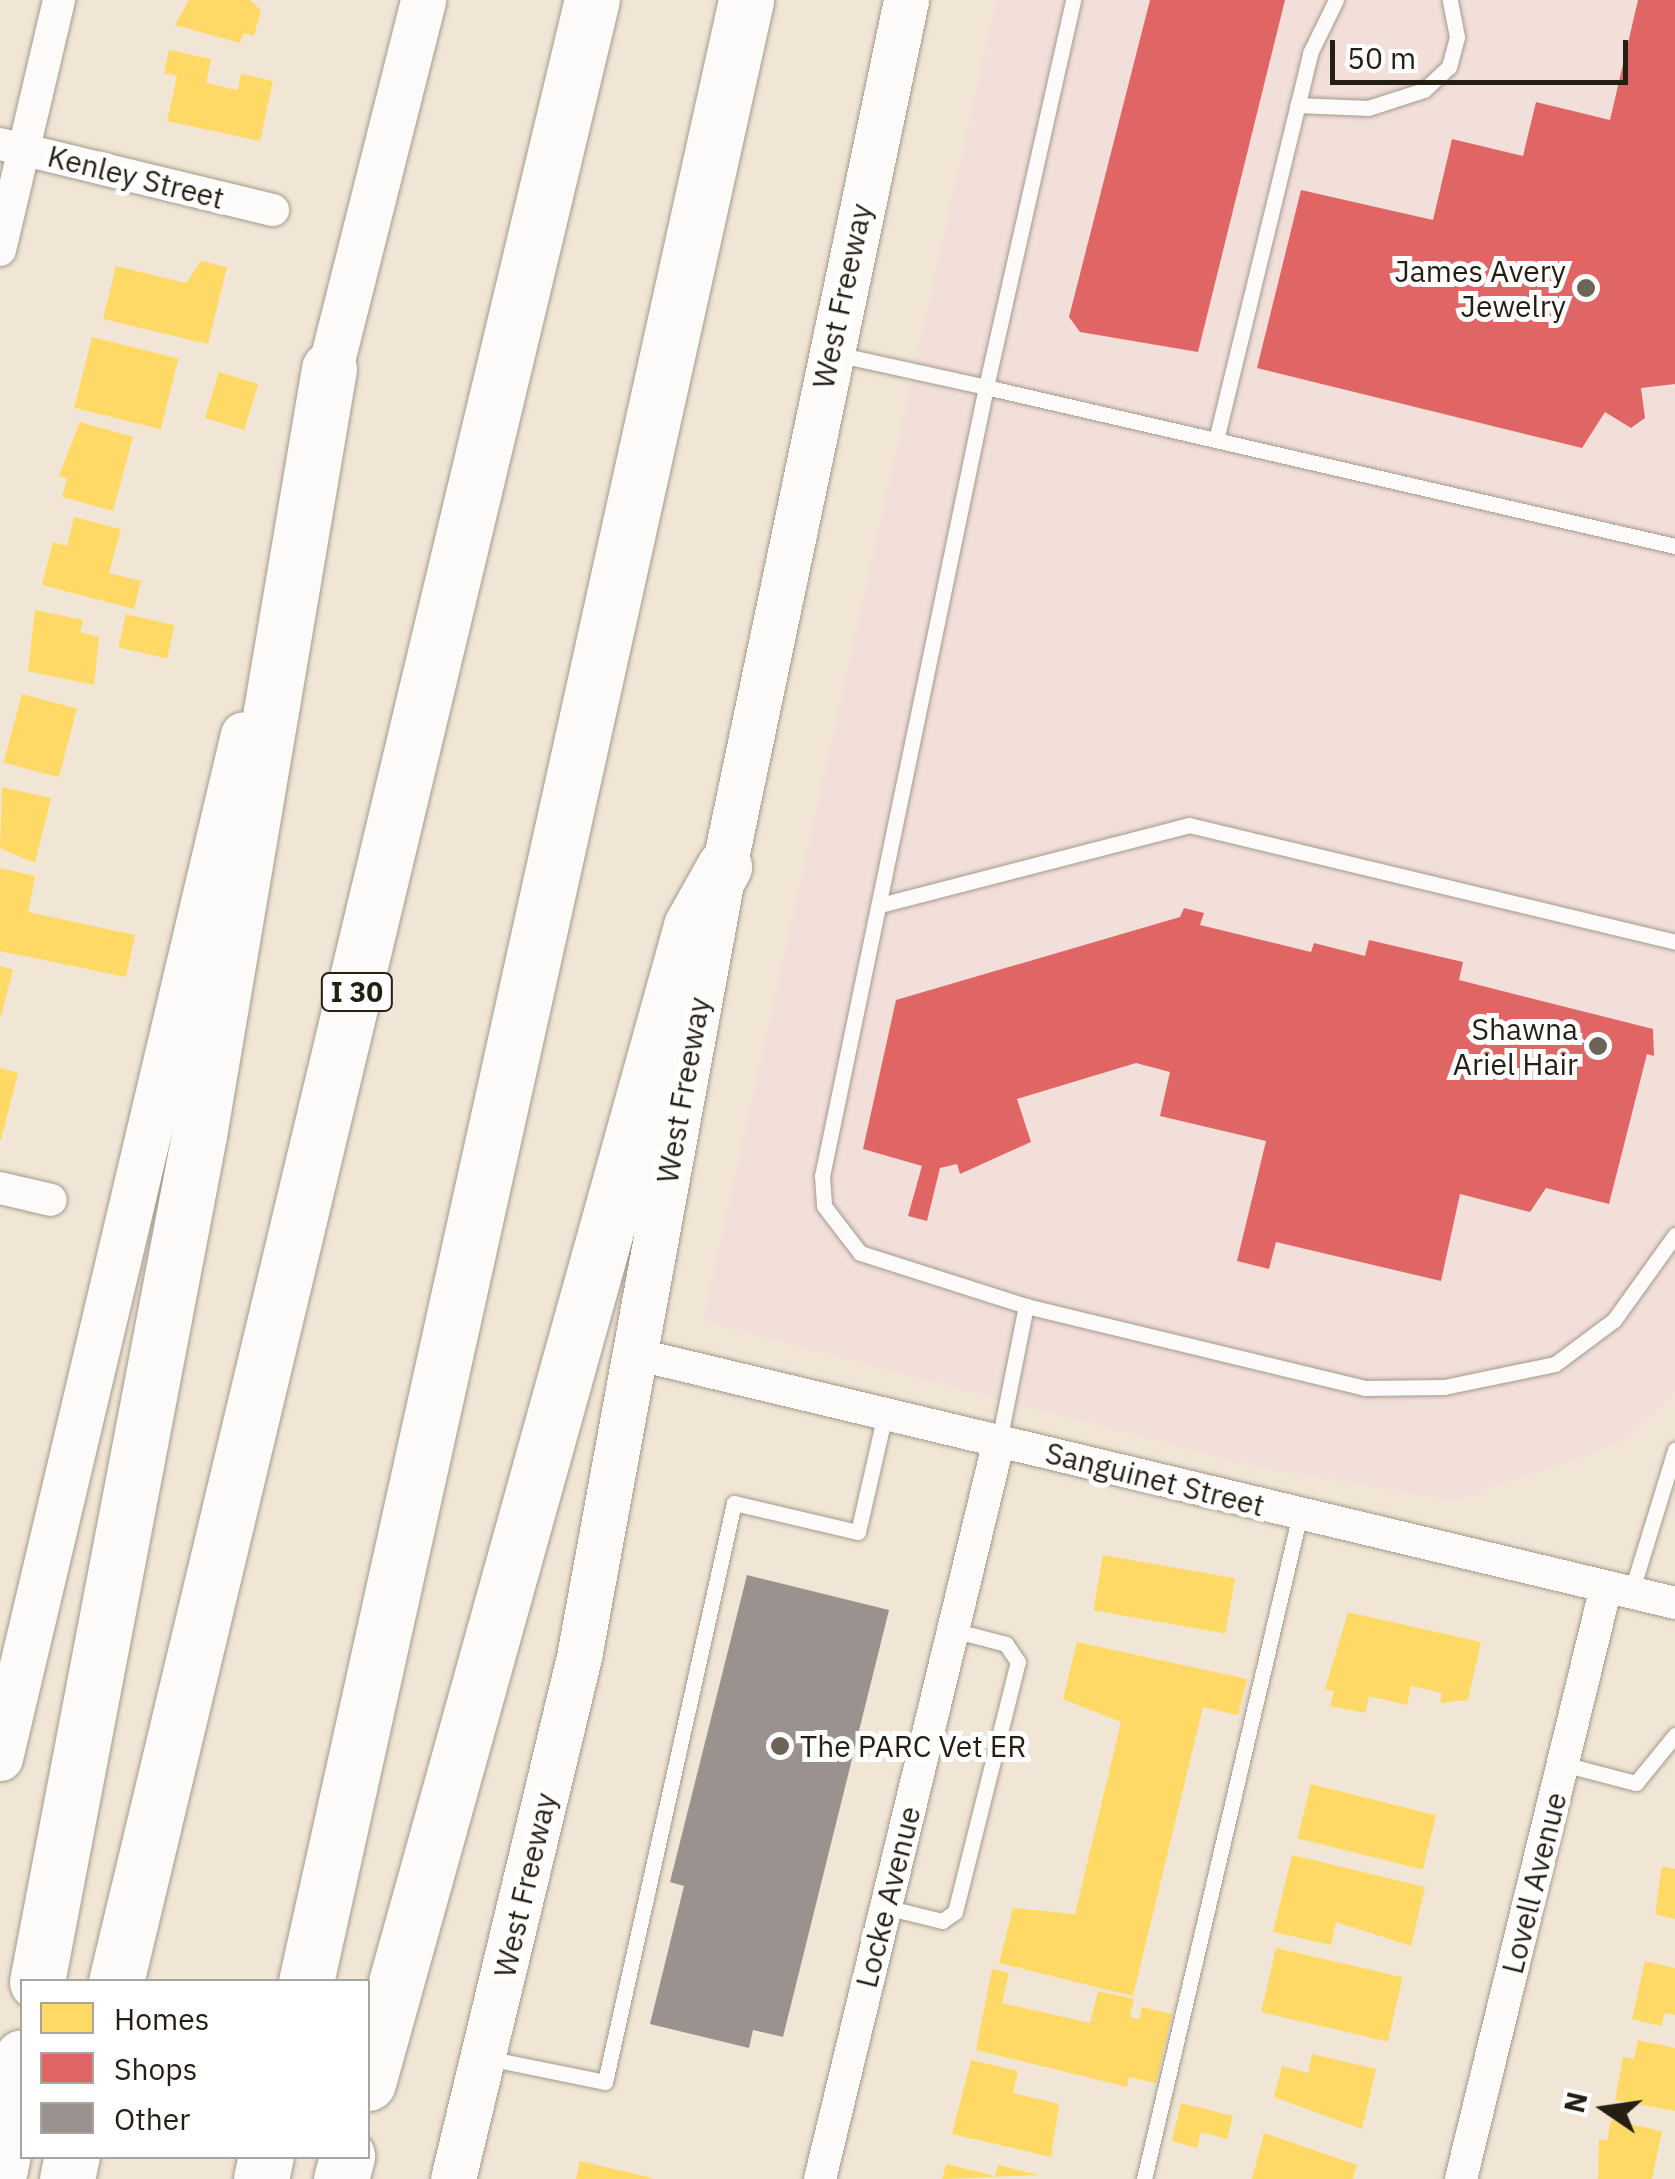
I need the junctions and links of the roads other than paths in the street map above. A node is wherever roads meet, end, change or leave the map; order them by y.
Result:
1 (59, 0) edge
2 (423, 0) edge
3 (592, 0) edge
4 (746, 0) edge
5 (906, 0) edge
6 (1073, 0) edge
7 (1336, 0) edge
8 (1450, 0) edge
9 (1297, 105) junction
10 (12, 147) edge
11 (273, 210) dead end
12 (0, 250) edge
13 (830, 353) junction
14 (329, 369) junction
15 (986, 387) junction
16 (1216, 440) junction
17 (1675, 546) edge
18 (724, 867) junction
19 (884, 904) junction
20 (1675, 942) edge
21 (0, 1188) edge
22 (51, 1200) dead end
23 (1675, 1235) edge
24 (1026, 1306) junction
25 (635, 1354) junction
26 (886, 1414) junction
27 (999, 1441) junction
28 (1675, 1450) edge
29 (1300, 1514) junction
30 (1618, 1590) junction
31 (1675, 1603) edge
32 (953, 1630) junction
33 (1675, 1735) edge
34 (0, 1758) edge
35 (1563, 1764) junction
36 (886, 1907) junction
37 (39, 1979) edge
38 (117, 1979) edge
39 (307, 1979) edge
40 (484, 2058) junction
41 (20, 2066) edge
42 (370, 2076) edge
43 (0, 2170) edge
44 (453, 2179) edge
45 (820, 2179) edge
46 (1144, 2179) edge
47 (1462, 2179) edge

1 - 10 street
2 - 14 main road
3 - 38 highway, I 30
4 - 39 highway
5 - 13 main road, West Freeway
6 - 15 lane
7 - 9 lane
8 - 9 lane
9 - 16 lane
10 - 11 street, Kenley Street
10 - 12 street
13 - 15 lane
13 - 18 main road, West Freeway
14 - 34 main road
14 - 37 highway
15 - 16 lane
15 - 19 lane
16 - 17 lane
18 - 25 main road, West Freeway
18 - 42 highway
19 - 20 lane
19 - 24 lane
21 - 22 street
23 - 24 lane
24 - 27 lane
25 - 26 street, Sanguinet Street
25 - 40 main road, West Freeway
26 - 27 street, Sanguinet Street
26 - 40 lane
27 - 29 street, Sanguinet Street
27 - 32 street, Locke Avenue
28 - 30 lane
29 - 30 street, Sanguinet Street
29 - 46 lane
30 - 31 street, Sanguinet Street
30 - 35 street, Lovell Avenue
32 - 36 street, Locke Avenue
32 - 36 lane
33 - 35 lane
35 - 47 street, Lovell Avenue
36 - 45 street, Locke Avenue
40 - 44 main road, West Freeway
41 - 43 highway

